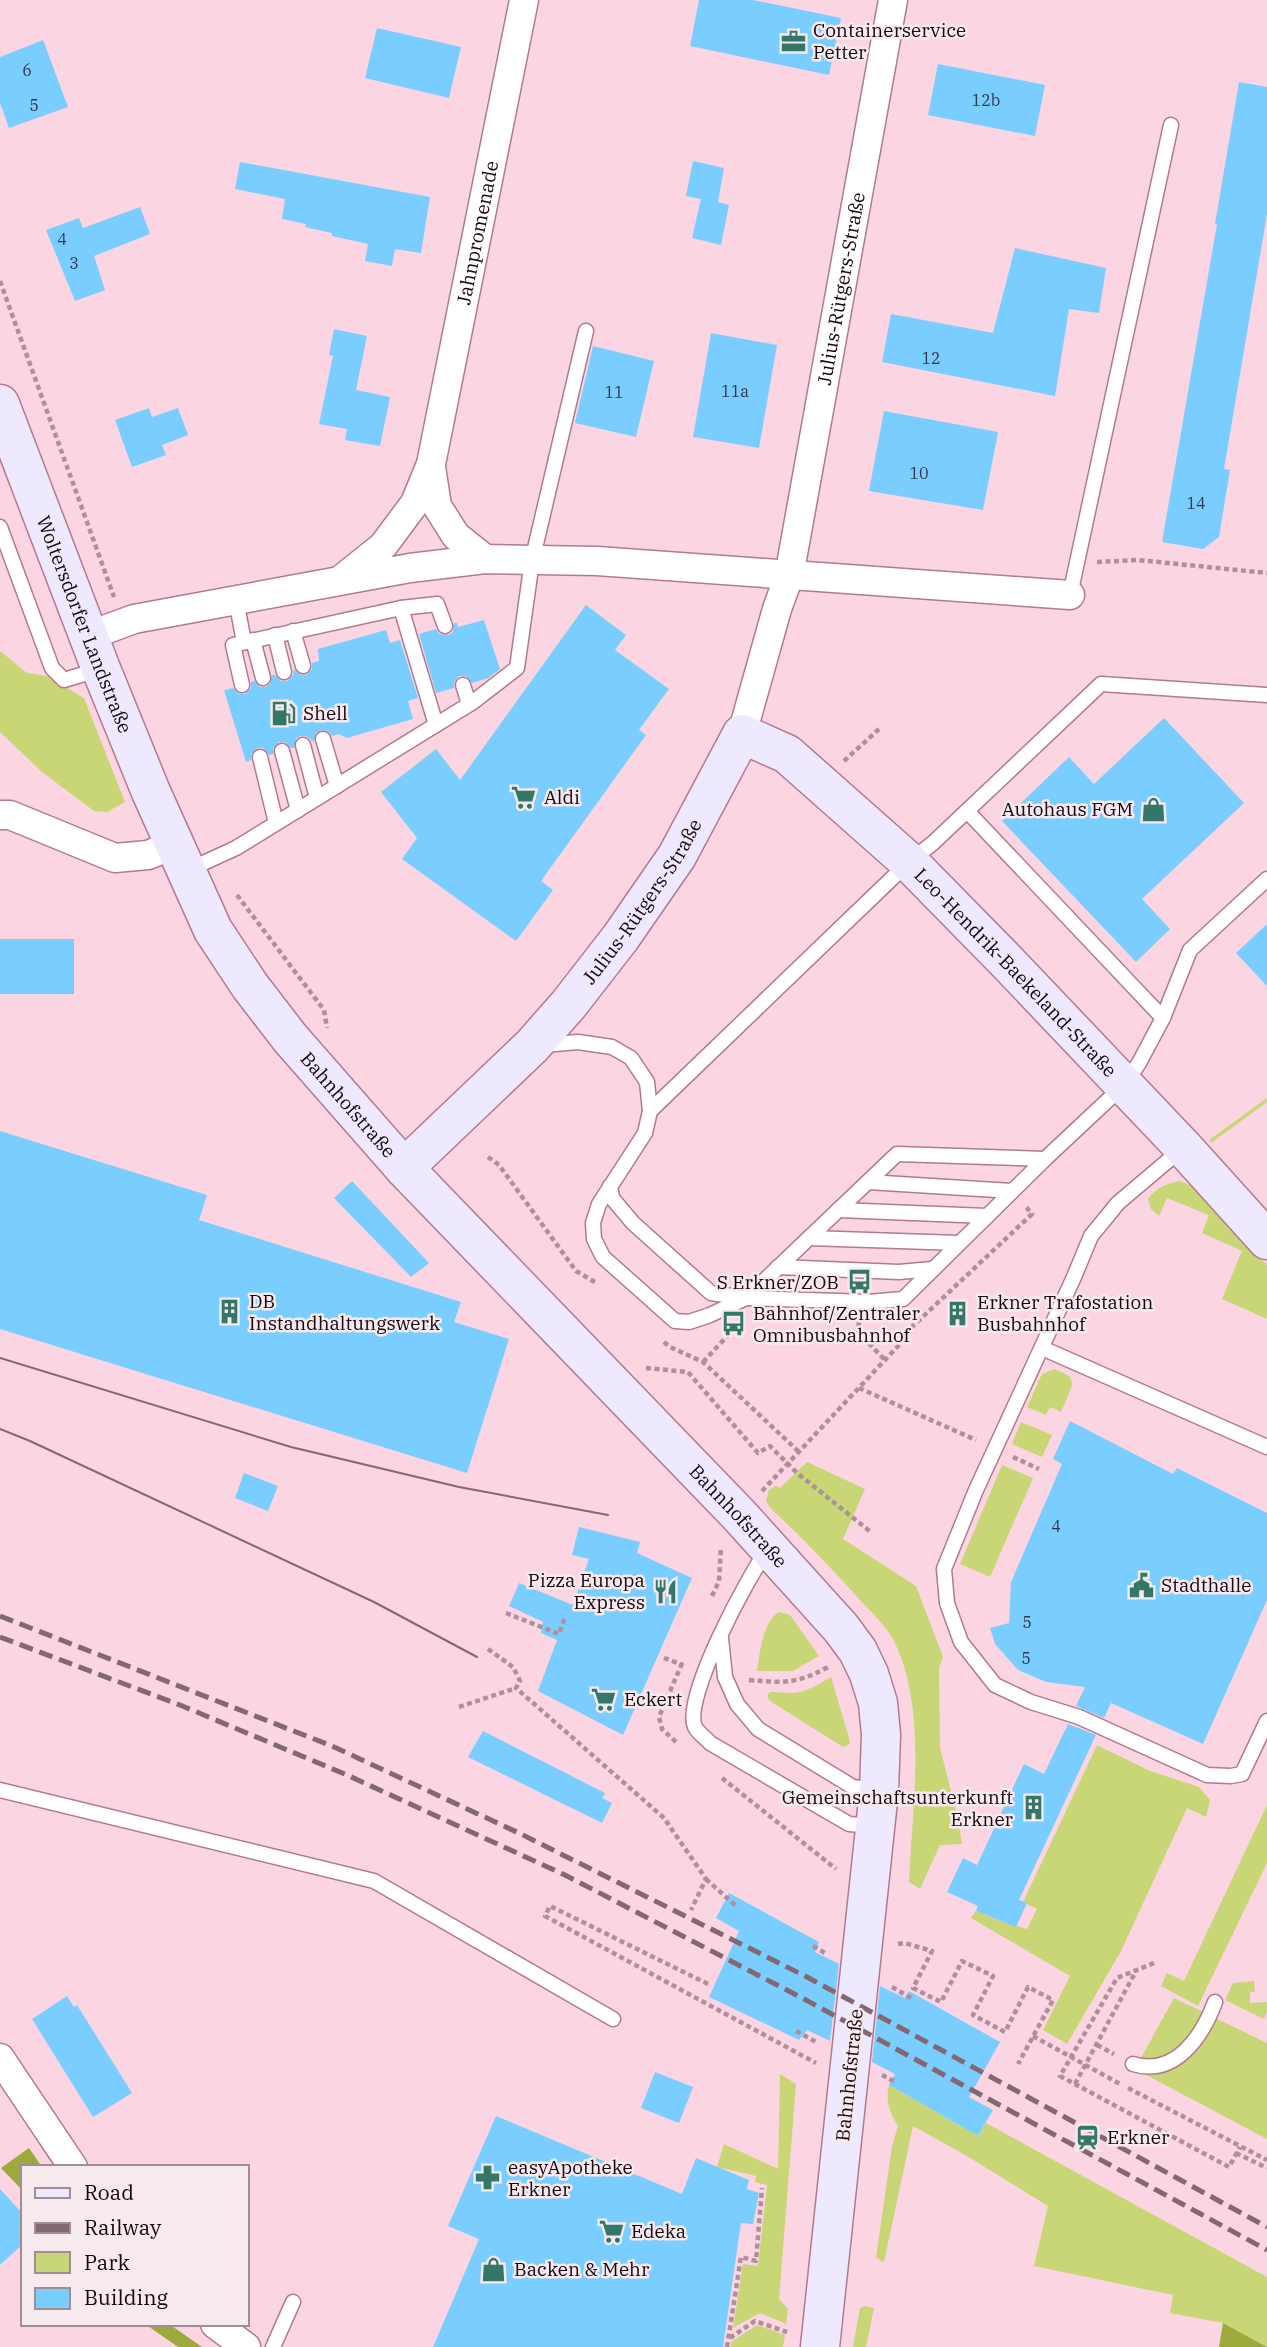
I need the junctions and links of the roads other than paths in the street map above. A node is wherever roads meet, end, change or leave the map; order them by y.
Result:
1 (524, 0) edge
2 (893, 0) edge
3 (1171, 125) dead end
4 (586, 331) dead end
5 (0, 404) edge
6 (430, 464) junction
7 (0, 527) edge
8 (485, 559) junction
9 (532, 561) junction
10 (789, 576) junction
11 (339, 581) junction
12 (1070, 595) joint
13 (236, 600) junction
14 (401, 608) junction
15 (445, 626) dead end
16 (293, 631) junction
17 (275, 635) junction
18 (248, 641) junction
19 (104, 642) junction
20 (303, 666) dead end
21 (284, 672) dead end
22 (263, 678) dead end
23 (242, 685) dead end
24 (463, 685) dead end
25 (1267, 695) edge
26 (470, 704) junction
27 (436, 725) junction
28 (742, 734) junction
29 (323, 739) dead end
30 (303, 745) dead end
31 (282, 751) dead end
32 (260, 757) dead end
33 (337, 786) junction
34 (317, 798) junction
35 (3, 810) edge
36 (298, 810) junction
37 (967, 811) junction
38 (276, 823) junction
39 (179, 858) junction
40 (909, 862) junction
41 (1267, 879) edge
42 (1163, 1018) junction
43 (532, 1046) junction
44 (1124, 1085) junction
45 (650, 1111) junction
46 (1183, 1147) junction
47 (1045, 1159) junction
48 (404, 1168) junction
49 (868, 1182) junction
50 (610, 1186) junction
51 (1012, 1191) junction
52 (838, 1210) junction
53 (987, 1216) junction
54 (809, 1238) junction
55 (1267, 1240) edge
56 (959, 1244) junction
57 (778, 1267) junction
58 (932, 1269) junction
59 (747, 1298) junction
60 (1042, 1348) junction
61 (1267, 1447) edge
62 (769, 1548) junction
63 (721, 1636) junction
64 (1267, 1721) edge
65 (0, 1790) edge
66 (877, 1808) junction
67 (1215, 2003) dead end
68 (612, 2019) dead end
69 (0, 2058) edge
70 (1133, 2064) dead end
71 (72, 2165) edge
72 (293, 2302) dead end
73 (218, 2326) edge
74 (805, 2340) edge
75 (246, 2347) edge
76 (273, 2347) edge

1 - 6 street, Jahnpromenade
2 - 10 street, Julius-Rütgers-Straße
3 - 12 lane
4 - 9 lane
5 - 19 main road, Woltersdorfer Landstraße
6 - 8 street, Jahnpromenade
6 - 11 street, Jahnpromenade
7 - 19 lane
8 - 9 street
8 - 11 street
9 - 10 street
9 - 26 lane
10 - 12 street
10 - 28 street, Julius-Rütgers-Straße
11 - 13 street
13 - 18 lane
13 - 19 street
14 - 15 lane
14 - 16 lane
14 - 27 lane
16 - 17 lane
16 - 20 lane
17 - 18 lane
17 - 21 lane
18 - 22 lane
18 - 23 lane
19 - 39 main road, Woltersdorfer Landstraße
24 - 26 lane
25 - 37 lane
26 - 27 lane
27 - 33 lane
28 - 40 main road, Leo-Hendrik-Baekeland-Straße
28 - 43 main road, Julius-Rütgers-Straße
29 - 33 lane
30 - 34 lane
31 - 36 lane
32 - 38 lane
33 - 34 lane
34 - 36 lane
35 - 39 street
36 - 38 lane
37 - 40 lane
37 - 42 lane
38 - 39 lane
39 - 48 main road, Bahnhofstraße
40 - 44 main road, Leo-Hendrik-Baekeland-Straße
40 - 45 lane
41 - 42 lane
42 - 44 lane
43 - 45 lane
43 - 48 main road, Julius-Rütgers-Straße
44 - 46 main road, Leo-Hendrik-Baekeland-Straße
44 - 47 lane
45 - 50 lane
46 - 55 main road, Leo-Hendrik-Baekeland-Straße
46 - 60 lane
47 - 49 lane
47 - 51 lane
48 - 62 main road, Bahnhofstraße
49 - 51 lane
49 - 52 lane
50 - 59 lane
50 - 59 lane
51 - 53 lane
52 - 53 lane
52 - 54 lane
53 - 56 lane
54 - 56 lane
54 - 57 lane
56 - 58 lane
57 - 58 lane
57 - 59 lane
58 - 59 lane
60 - 61 lane
60 - 64 lane
62 - 63 lane
62 - 66 main road, Bahnhofstraße
63 - 66 lane
63 - 66 lane
65 - 68 lane
66 - 74 main road, Bahnhofstraße
67 - 70 lane
69 - 71 street
72 - 76 lane
73 - 75 street

